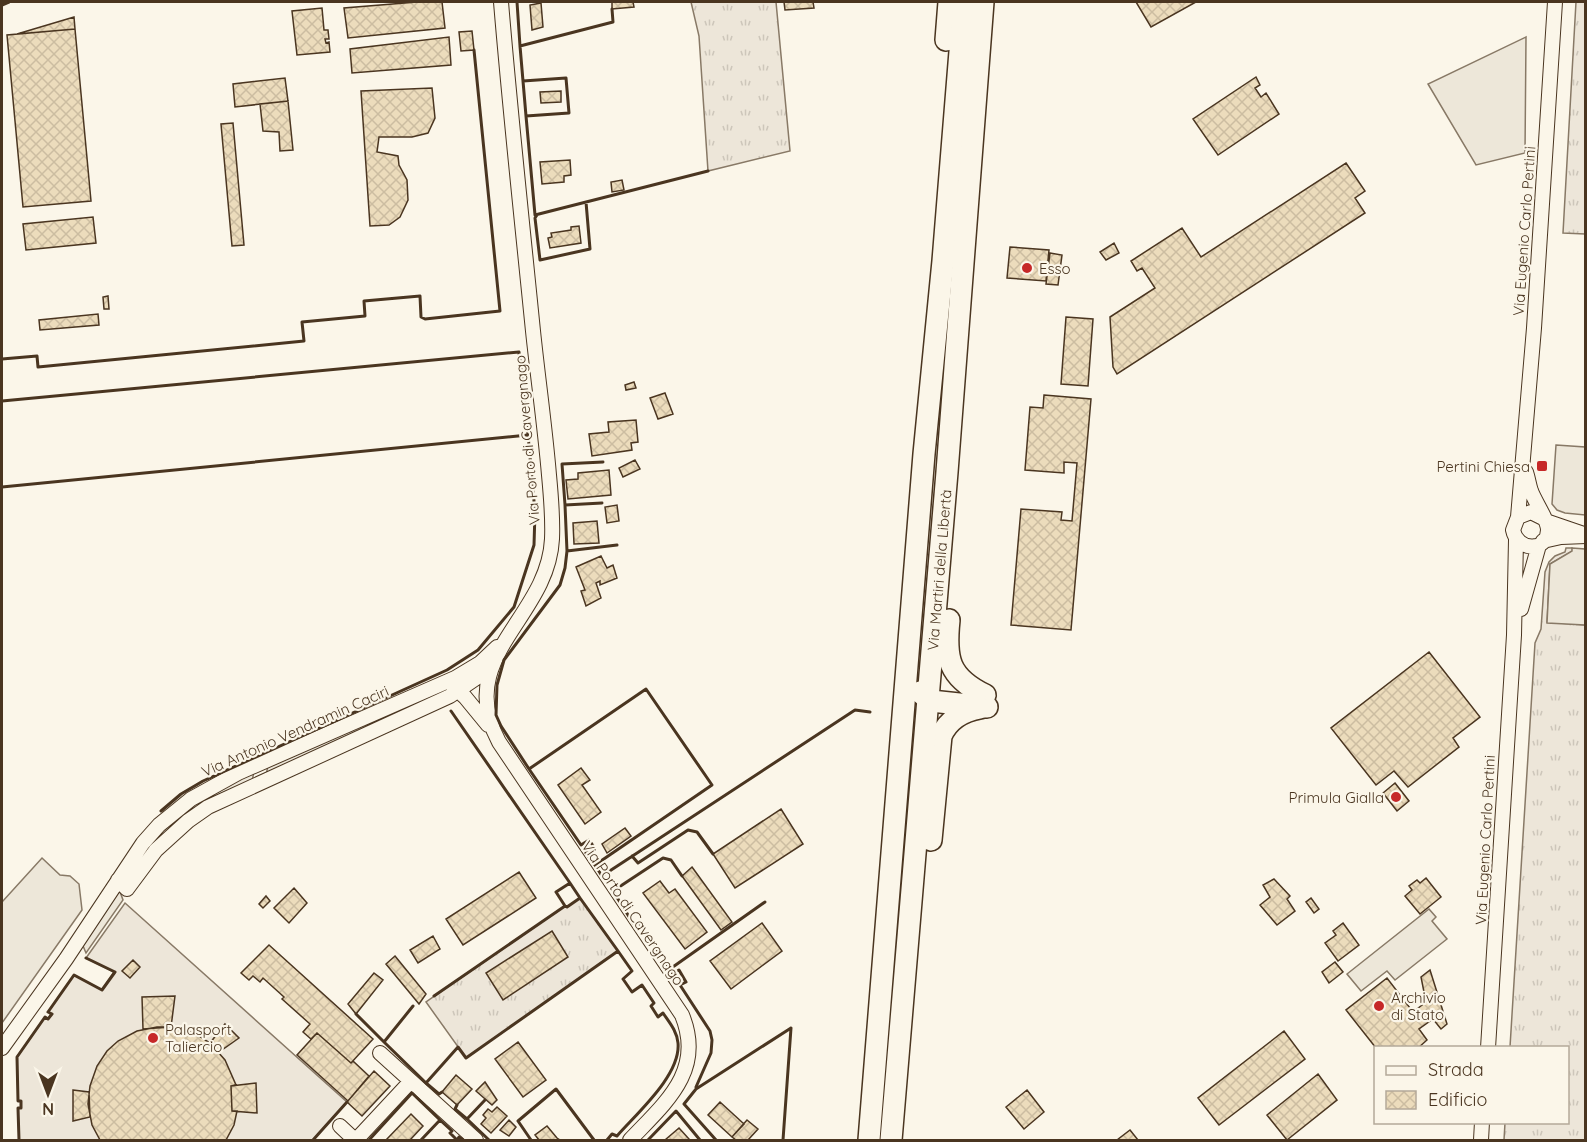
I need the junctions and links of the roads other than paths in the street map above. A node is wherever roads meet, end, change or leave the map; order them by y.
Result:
1 (501, 2) edge
2 (949, 2) edge
3 (964, 2) edge
4 (983, 2) edge
5 (1555, 2) edge
6 (934, 343) junction
7 (1524, 462) junction
8 (924, 463) junction
9 (947, 472) junction
10 (1518, 517) junction
11 (1544, 520) junction
12 (1586, 536) edge
13 (1516, 540) junction
14 (1541, 543) junction
15 (1514, 635) junction
16 (507, 638) junction
17 (491, 668) junction
18 (439, 685) junction
19 (459, 691) junction
20 (927, 696) junction
21 (986, 701) junction
22 (493, 730) junction
23 (118, 880) junction
24 (891, 882) junction
25 (911, 912) junction
26 (1488, 1046) edge
27 (2, 1048) edge
28 (380, 1053) dead end
29 (411, 1081) junction
30 (1482, 1124) edge
31 (340, 1126) dead end
32 (356, 1140) edge
33 (476, 1140) edge
34 (630, 1140) edge
35 (869, 1140) edge
36 (891, 1140) edge
37 (1481, 1140) edge

1 - 16 street, Via Porto di Cavergnago
2 - 6 main road, Via Martiri della Libertà
3 - 6 main road, Via Martiri della Libertà
4 - 9 main road, Via Martiri della Libertà
5 - 7 street, Via Eugenio Carlo Pertini
6 - 8 main road, Via Martiri della Libertà
7 - 10 street, Via Eugenio Carlo Pertini
7 - 11 street, Via Eugenio Carlo Pertini
8 - 20 main road
8 - 24 main road, Via Martiri della Libertà
9 - 20 main road, Via Martiri della Libertà
9 - 21 main road
10 - 11 street
10 - 13 street
11 - 12 street
11 - 14 street
12 - 14 street
13 - 14 street
13 - 15 street, Via Eugenio Carlo Pertini
14 - 15 street, Via Eugenio Carlo Pertini
15 - 26 street, Via Eugenio Carlo Pertini
16 - 17 street, Via Porto di Cavergnago
16 - 18 street, Via Antonio Vendramin Caciri
17 - 19 street
17 - 22 street, Via Porto di Cavergnago
18 - 19 street
18 - 23 street, Via Antonio Vendramin Caciri
19 - 22 street
19 - 23 street
20 - 21 main road
20 - 24 main road
20 - 25 main road, Via Martiri della Libertà
21 - 25 main road
22 - 34 street, Via Porto di Cavergnago
23 - 27 street, Via Antonio Vendramin Caciri
24 - 35 main road, Via Martiri della Libertà
25 - 36 main road, Via Martiri della Libertà
28 - 29 street
29 - 32 street
29 - 33 street
30 - 37 street
31 - 32 street

